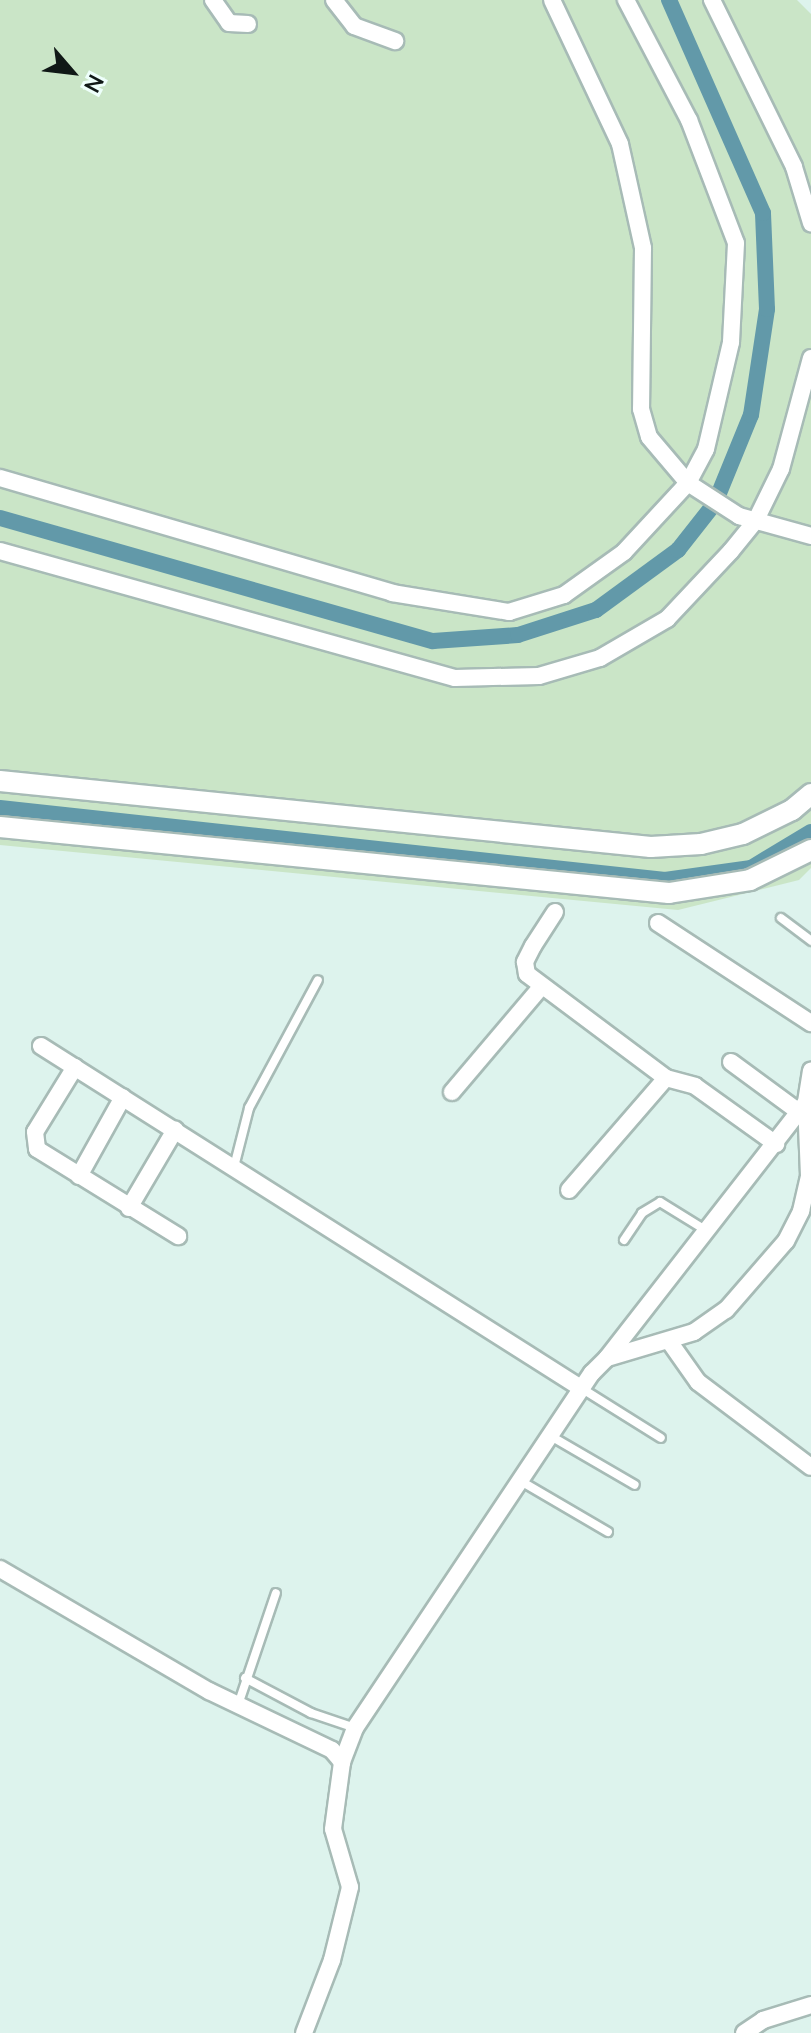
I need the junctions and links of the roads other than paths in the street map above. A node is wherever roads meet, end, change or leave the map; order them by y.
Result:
1 (213, 0) edge
2 (334, 0) edge
3 (552, 0) edge
4 (626, 0) edge
5 (715, 3) edge
6 (248, 24) dead end
7 (395, 41) dead end
8 (811, 223) edge
9 (811, 358) edge
10 (0, 478) edge
11 (692, 486) junction
12 (756, 520) junction
13 (811, 536) edge
14 (0, 551) edge
15 (0, 781) edge
16 (811, 794) edge
17 (0, 827) edge
18 (811, 850) edge
19 (555, 912) dead end
20 (781, 918) dead end
21 (658, 923) dead end
22 (811, 941) edge
23 (318, 980) dead end
24 (541, 987) junction
25 (811, 1023) edge
26 (41, 1046) dead end
27 (731, 1062) dead end
28 (75, 1067) junction
29 (811, 1070) edge
30 (666, 1078) junction
31 (452, 1092) dead end
32 (123, 1097) junction
33 (802, 1107) junction
34 (175, 1130) junction
35 (776, 1144) junction
36 (234, 1167) junction
37 (79, 1176) junction
38 (569, 1190) dead end
39 (129, 1208) junction
40 (707, 1231) junction
41 (178, 1236) dead end
42 (624, 1240) dead end
43 (669, 1341) junction
44 (607, 1358) junction
45 (581, 1388) junction
46 (549, 1435) junction
47 (661, 1438) dead end
48 (811, 1467) edge
49 (518, 1480) junction
50 (635, 1485) dead end
51 (608, 1532) dead end
52 (0, 1569) edge
53 (276, 1593) dead end
54 (245, 1678) junction
55 (237, 1706) junction
56 (355, 1728) junction
57 (342, 1762) junction
58 (811, 2005) edge
59 (304, 2033) edge
60 (744, 2033) edge

1 - 6 street
2 - 7 street
3 - 11 street
4 - 11 street
5 - 8 street
9 - 12 street
10 - 11 street
11 - 12 street
12 - 13 street
12 - 14 street
15 - 16 street
17 - 18 street
19 - 24 street
20 - 22 lane
21 - 25 street
23 - 36 lane
24 - 30 street
24 - 31 street
26 - 28 street
27 - 33 street
28 - 32 street
28 - 37 street
29 - 33 street
30 - 35 street
30 - 38 street
32 - 34 street
32 - 37 street
33 - 35 street
33 - 43 street
34 - 36 street
34 - 39 street
35 - 40 street
36 - 45 street
37 - 39 street
39 - 41 street
40 - 42 lane
40 - 44 street
43 - 44 street
43 - 48 street
44 - 45 street
45 - 46 street
45 - 47 lane
46 - 49 street
46 - 50 lane
49 - 51 lane
49 - 56 street
52 - 55 street
53 - 54 lane
54 - 55 lane
54 - 56 lane
55 - 57 street
56 - 57 street
57 - 59 street
58 - 60 street

